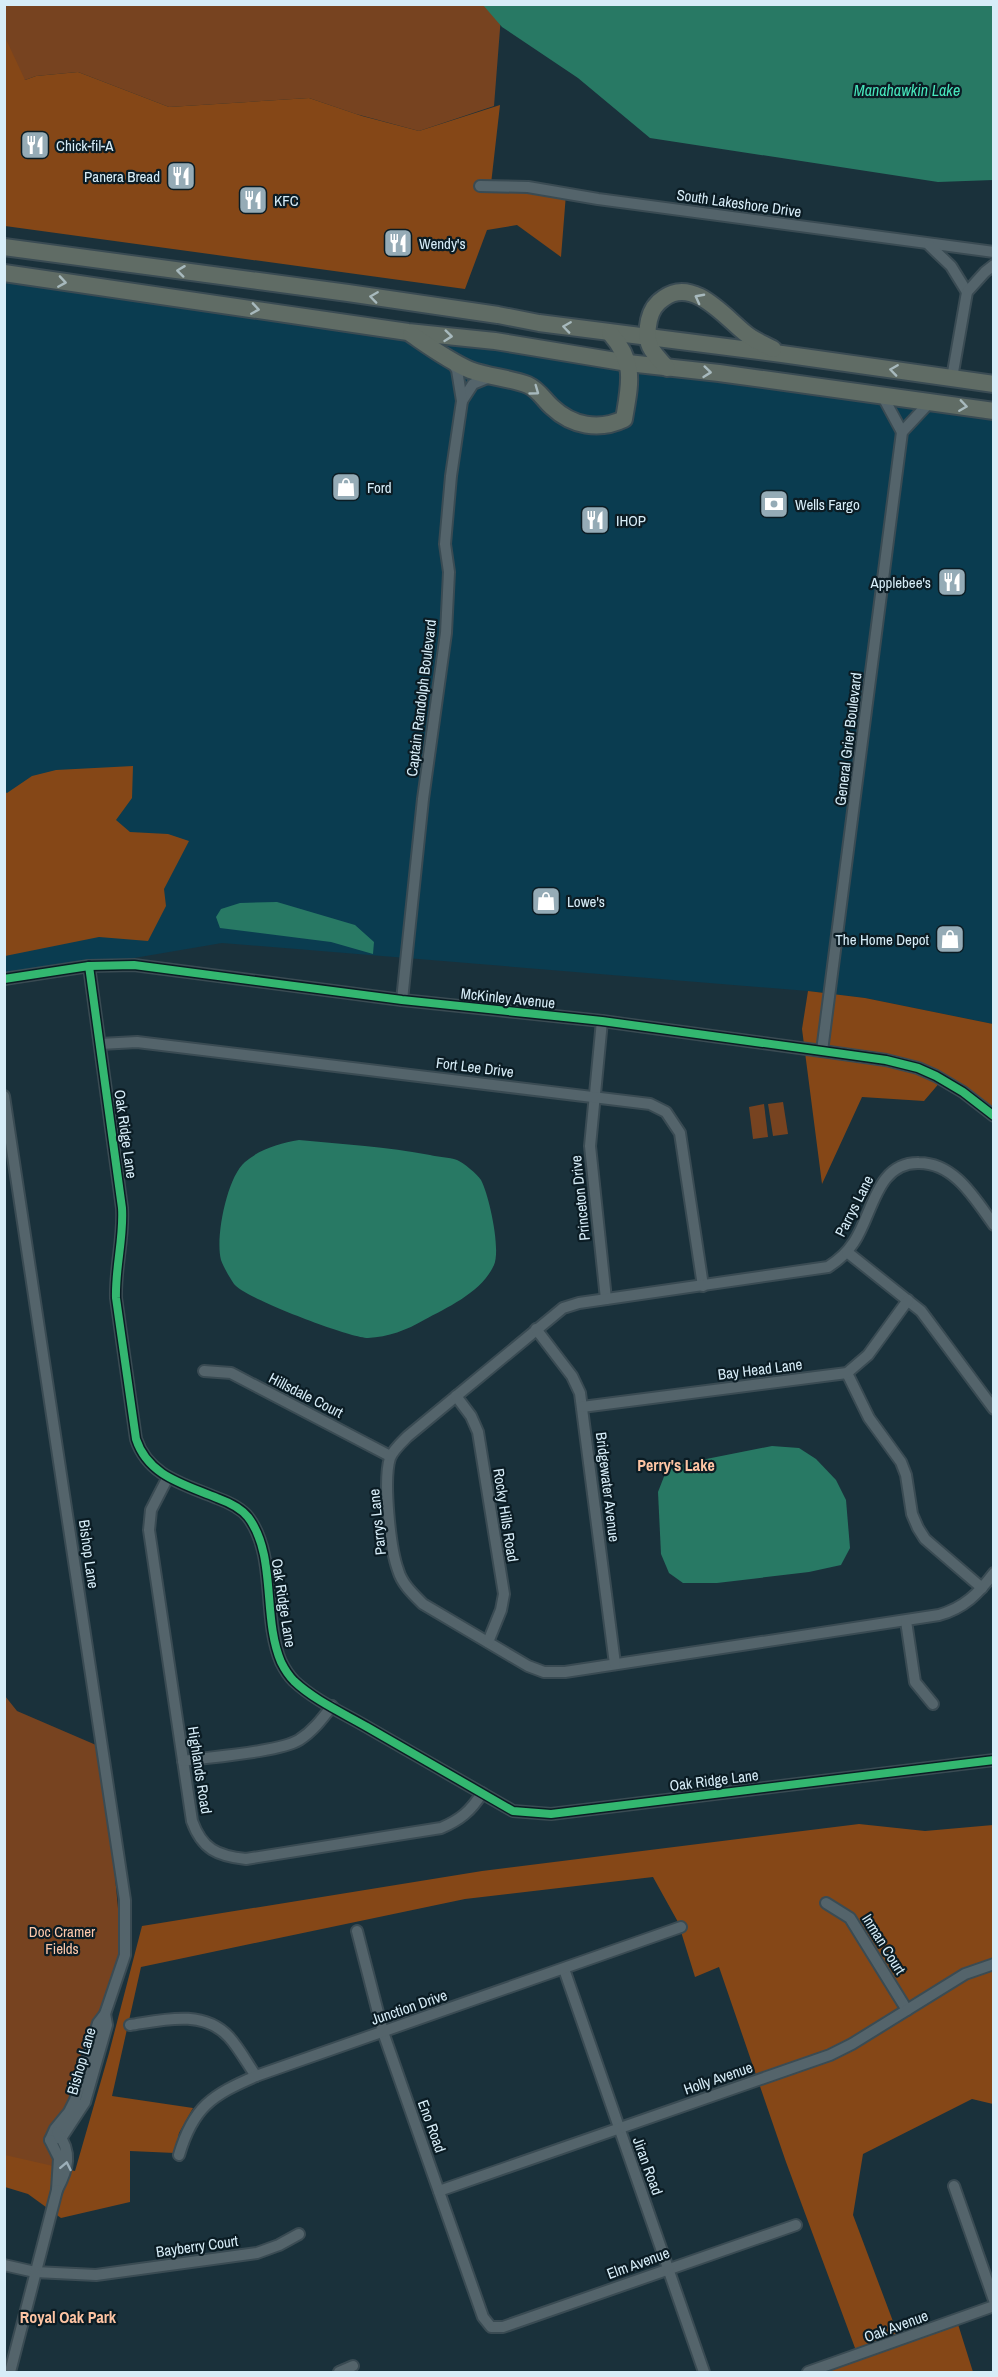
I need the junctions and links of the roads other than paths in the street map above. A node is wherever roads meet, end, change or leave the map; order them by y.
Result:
1 (480, 186) dead end
2 (929, 245) junction
3 (4, 247) edge
4 (993, 252) edge
5 (993, 265) edge
6 (4, 273) edge
7 (967, 292) junction
8 (408, 332) junction
9 (610, 333) junction
10 (646, 337) junction
11 (782, 354) junction
12 (450, 360) junction
13 (628, 363) junction
14 (668, 368) junction
15 (495, 376) junction
16 (952, 378) junction
17 (993, 384) edge
18 (882, 395) junction
19 (462, 401) junction
20 (930, 402) junction
21 (993, 411) edge
22 (902, 432) junction
23 (89, 966) junction
24 (4, 979) edge
25 (402, 1000) junction
26 (602, 1021) junction
27 (100, 1044) junction
28 (822, 1051) junction
29 (4, 1096) edge
30 (595, 1096) junction
31 (993, 1116) edge
32 (993, 1225) edge
33 (847, 1252) junction
34 (703, 1286) junction
35 (606, 1299) junction
36 (908, 1300) junction
37 (536, 1329) junction
38 (204, 1371) dead end
39 (847, 1373) junction
40 (456, 1396) junction
41 (582, 1407) junction
42 (993, 1409) edge
43 (390, 1456) junction
44 (168, 1477) junction
45 (993, 1573) edge
46 (982, 1588) junction
47 (906, 1621) junction
48 (488, 1642) junction
49 (615, 1664) junction
50 (933, 1704) dead end
51 (332, 1706) junction
52 (993, 1760) edge
53 (183, 1761) junction
54 (482, 1793) junction
55 (826, 1903) dead end
56 (681, 1927) dead end
57 (357, 1931) dead end
58 (993, 1964) edge
59 (564, 1969) junction
60 (907, 2010) junction
61 (130, 2025) dead end
62 (383, 2032) junction
63 (256, 2076) junction
64 (619, 2129) junction
65 (58, 2133) junction
66 (179, 2155) dead end
67 (954, 2186) dead end
68 (57, 2190) junction
69 (439, 2191) junction
70 (796, 2224) dead end
71 (299, 2234) dead end
72 (4, 2265) edge
73 (669, 2268) junction
74 (35, 2272) junction
75 (993, 2300) edge
76 (993, 2306) edge
77 (491, 2327) joint
78 (353, 2366) dead end
79 (10, 2373) edge
80 (339, 2373) edge
81 (705, 2373) edge
82 (807, 2373) edge

1 - 2 street, South Lakeshore Drive
2 - 4 street, South Lakeshore Drive
2 - 7 street
9 -> 3 highway
5 - 7 street
6 -> 8 highway
7 - 16 street
8 - 12 highway
8 -> 13 highway
9 - 10 highway
9 - 13 highway
10 - 11 highway
11 -> 10 highway
10 - 14 highway
16 -> 11 highway
12 - 15 highway
12 - 19 street, Captain Randolph Boulevard
13 - 14 highway
15 -> 13 highway
14 -> 18 highway
15 - 19 street
16 - 17 highway
18 - 20 highway
18 - 22 street
19 - 25 street, Captain Randolph Boulevard
20 -> 21 highway
20 - 22 street
22 - 28 street, General Grier Boulevard
23 - 24 street, McKinley Avenue
23 - 25 street, McKinley Avenue
23 - 27 street, Oak Ridge Lane
25 - 26 street, McKinley Avenue
26 - 28 street, McKinley Avenue
26 - 30 street, Princeton Drive
27 - 30 street, Fort Lee Drive
27 - 44 street, Oak Ridge Lane
28 - 31 street, McKinley Avenue
29 - 65 street, Bishop Lane
30 - 34 street, Fort Lee Drive
30 - 35 street, Princeton Drive
32 - 33 street, Parrys Lane
33 - 34 street, Parrys Lane
33 - 36 street
34 - 35 street, Parrys Lane
35 - 37 street, Parrys Lane
36 - 39 street
36 - 42 street
37 - 40 street, Parrys Lane
37 - 41 street, Bridgewater Avenue
38 - 43 street, Hillsdale Court
39 - 41 street, Bay Head Lane
39 - 46 street
40 - 43 street, Parrys Lane
40 - 48 street, Rocky Hills Road
41 - 49 street, Bridgewater Avenue
43 - 48 street, Parrys Lane
44 - 51 street, Oak Ridge Lane
44 - 53 street, Highlands Road
45 - 46 street, Parrys Lane
46 - 47 street, Parrys Lane
47 - 49 street, Parrys Lane
47 - 50 street
48 - 49 street, Parrys Lane
51 - 53 street
51 - 54 street, Oak Ridge Lane
52 - 54 street, Oak Ridge Lane
53 - 54 street, Highlands Road
55 - 60 street, Inman Court
56 - 59 street, Junction Drive
57 - 62 street, Eno Road
58 - 60 street, Holly Avenue
59 - 62 street, Junction Drive
59 - 64 street, Jiran Road
60 - 64 street, Holly Avenue
61 - 63 street
62 - 63 street, Junction Drive
62 - 69 street, Eno Road
63 - 66 street, Junction Drive
64 - 69 street, Holly Avenue
64 - 73 street, Jiran Road
68 -> 65 street
65 - 68 street
67 - 75 street
68 - 74 street
69 - 77 street, Eno Road
70 - 73 street, Elm Avenue
71 - 74 street, Bayberry Court
72 - 74 street, Bayberry Court
73 - 77 street, Elm Avenue
73 - 81 street, Jiran Road
74 - 79 street
76 - 82 street, Oak Avenue
78 - 80 street

